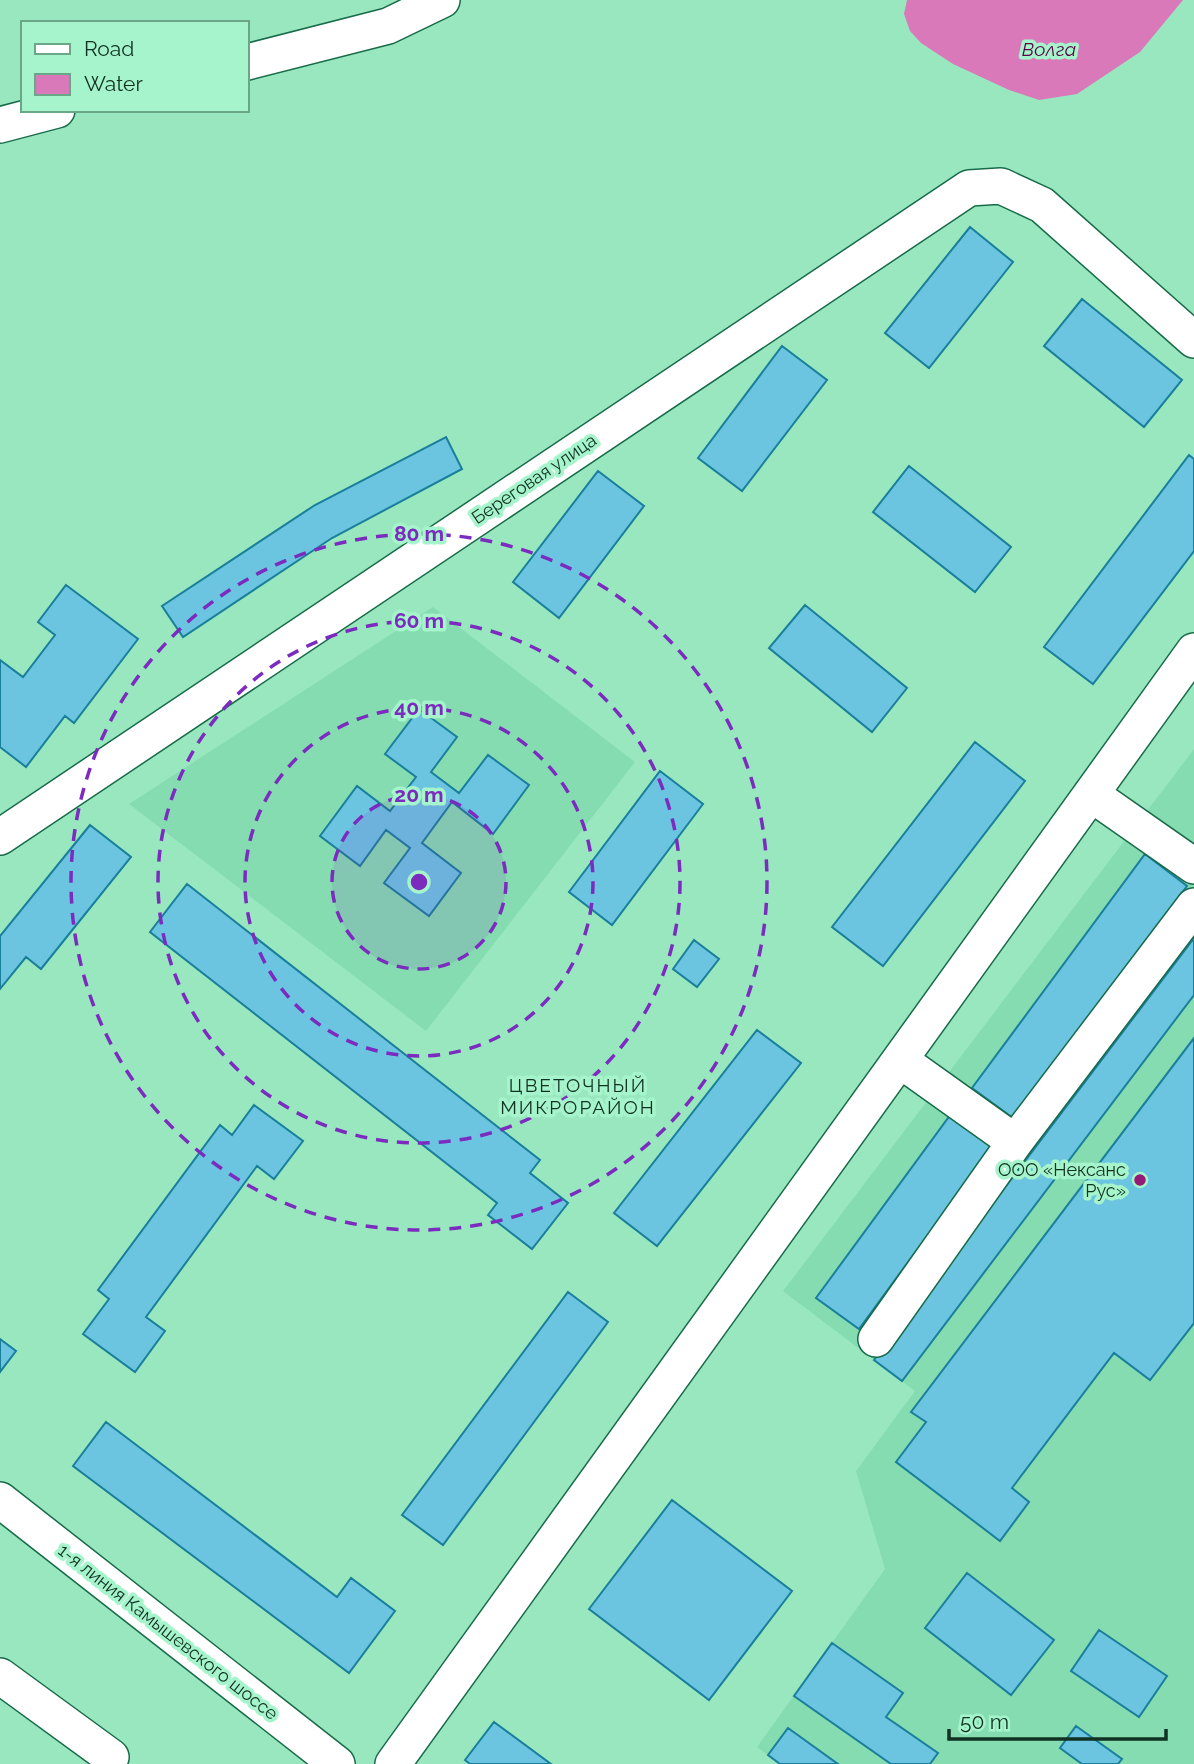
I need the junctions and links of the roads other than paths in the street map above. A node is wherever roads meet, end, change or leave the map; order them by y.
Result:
1 (442, 0) edge
2 (248, 62) edge
3 (49, 112) edge
4 (0, 125) edge
5 (1194, 340) edge
6 (1194, 651) edge
7 (1091, 794) junction
8 (0, 837) edge
9 (1194, 866) edge
10 (1194, 906) edge
11 (900, 1060) junction
12 (1016, 1142) junction
13 (876, 1339) dead end
14 (1, 1505) edge
15 (0, 1676) edge
16 (111, 1757) dead end
17 (337, 1764) edge
18 (393, 1764) edge

1 - 2 street
3 - 4 street
5 - 8 street, Береговая улица
6 - 7 street
7 - 9 street
7 - 11 street
10 - 12 street
11 - 12 street
11 - 18 street
12 - 13 street
14 - 17 street, 1-я линия Камышевского шоссе
15 - 16 street

